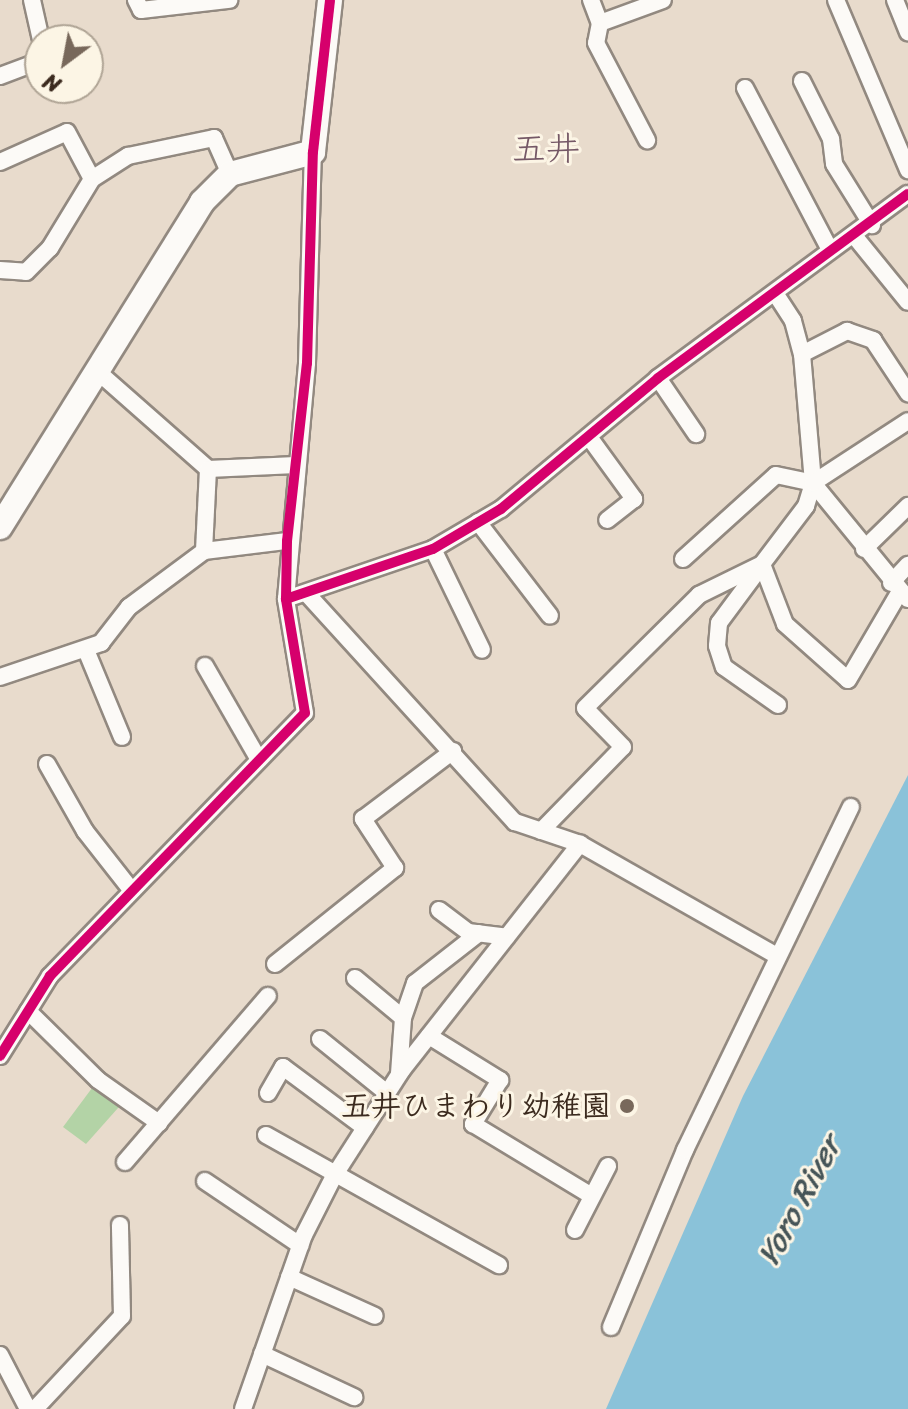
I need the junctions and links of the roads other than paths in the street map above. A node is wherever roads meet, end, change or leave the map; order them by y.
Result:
1 (32, 0) edge
2 (136, 0) edge
3 (229, 0) edge
4 (330, 0) edge
5 (591, 0) edge
6 (663, 0) edge
7 (836, 0) edge
8 (895, 0) edge
9 (600, 23) junction
10 (37, 24) edge
11 (908, 33) edge
12 (24, 67) edge
13 (0, 76) edge
14 (802, 81) dead end
15 (745, 88) dead end
16 (647, 140) dead end
17 (313, 152) junction
18 (0, 162) edge
19 (908, 170) edge
20 (230, 174) junction
21 (92, 179) junction
22 (908, 195) edge
23 (872, 225) junction
24 (856, 238) junction
25 (830, 250) junction
26 (2, 266) edge
27 (775, 293) junction
28 (908, 302) edge
29 (802, 354) junction
30 (97, 371) junction
31 (658, 378) junction
32 (908, 393) edge
33 (908, 421) edge
34 (696, 434) dead end
35 (589, 437) junction
36 (296, 465) junction
37 (208, 469) junction
38 (813, 483) junction
39 (908, 506) edge
40 (607, 520) dead end
41 (478, 522) junction
42 (0, 527) edge
43 (287, 541) junction
44 (433, 549) junction
45 (864, 549) junction
46 (204, 551) junction
47 (683, 559) dead end
48 (762, 564) junction
49 (908, 565) edge
50 (899, 592) edge
51 (309, 596) junction
52 (286, 599) junction
53 (550, 616) dead end
54 (86, 650) junction
55 (482, 650) dead end
56 (205, 666) dead end
57 (0, 677) edge
58 (778, 705) dead end
59 (122, 737) dead end
60 (453, 751) junction
61 (259, 760) junction
62 (47, 764) dead end
63 (851, 807) dead end
64 (541, 831) junction
65 (580, 844) junction
66 (132, 891) junction
67 (439, 910) dead end
68 (479, 933) junction
69 (507, 937) junction
70 (775, 955) junction
71 (275, 964) dead end
72 (355, 978) dead end
73 (268, 996) dead end
74 (28, 1011) junction
75 (403, 1018) junction
76 (429, 1036) junction
77 (320, 1039) dead end
78 (0, 1056) edge
79 (399, 1075) junction
80 (268, 1093) dead end
81 (387, 1093) junction
82 (159, 1123) junction
83 (365, 1128) junction
84 (266, 1135) dead end
85 (125, 1162) dead end
86 (608, 1166) dead end
87 (334, 1176) junction
88 (205, 1181) dead end
89 (592, 1196) junction
90 (120, 1225) dead end
91 (575, 1230) dead end
92 (300, 1245) junction
93 (499, 1265) dead end
94 (289, 1277) junction
95 (375, 1316) dead end
96 (611, 1327) dead end
97 (262, 1354) junction
98 (0, 1355) edge
99 (354, 1397) dead end
100 (28, 1409) edge
101 (35, 1409) edge
102 (243, 1409) edge

1 - 10 street
2 - 3 street
4 - 17 street
5 - 9 street
6 - 9 street
7 - 19 street
8 - 11 street
9 - 16 street
12 - 13 street
14 - 23 street
15 - 25 street
17 - 20 street
17 - 36 street
18 - 21 street
20 - 21 street
20 - 30 street
21 - 26 street
22 - 23 street
23 - 24 street
24 - 25 street
24 - 28 street
25 - 27 street
27 - 29 street
27 - 31 street
29 - 32 street
29 - 38 street
30 - 37 street
30 - 42 street
31 - 34 street
31 - 35 street
33 - 38 street
35 - 40 street
35 - 41 street
36 - 37 street
36 - 43 street
37 - 46 street
38 - 45 street
38 - 47 street
38 - 48 street
39 - 45 street
41 - 44 street
41 - 53 street
43 - 46 street
43 - 52 street
44 - 51 street
44 - 55 street
45 - 50 street
46 - 54 street
48 - 50 street
48 - 58 street
48 - 64 street
49 - 50 street
51 - 52 street
51 - 60 street
52 - 61 street
54 - 57 street
54 - 59 street
56 - 61 street
60 - 64 street
60 - 71 street
61 - 66 street
62 - 66 street
63 - 70 street
64 - 65 street
65 - 69 street
65 - 70 street
66 - 74 street
67 - 68 street
68 - 69 street
68 - 75 street
69 - 76 street
70 - 96 street
72 - 75 street
73 - 82 street
74 - 78 street
74 - 82 street
75 - 79 street
76 - 79 street
76 - 89 street
77 - 81 street
79 - 81 street
80 - 83 street
81 - 83 street
82 - 85 street
83 - 87 street
84 - 87 street
86 - 89 street
87 - 92 street
87 - 93 street
88 - 92 street
89 - 91 street
90 - 101 street
92 - 94 street
94 - 95 street
94 - 97 street
97 - 99 street
97 - 102 street
98 - 100 street

